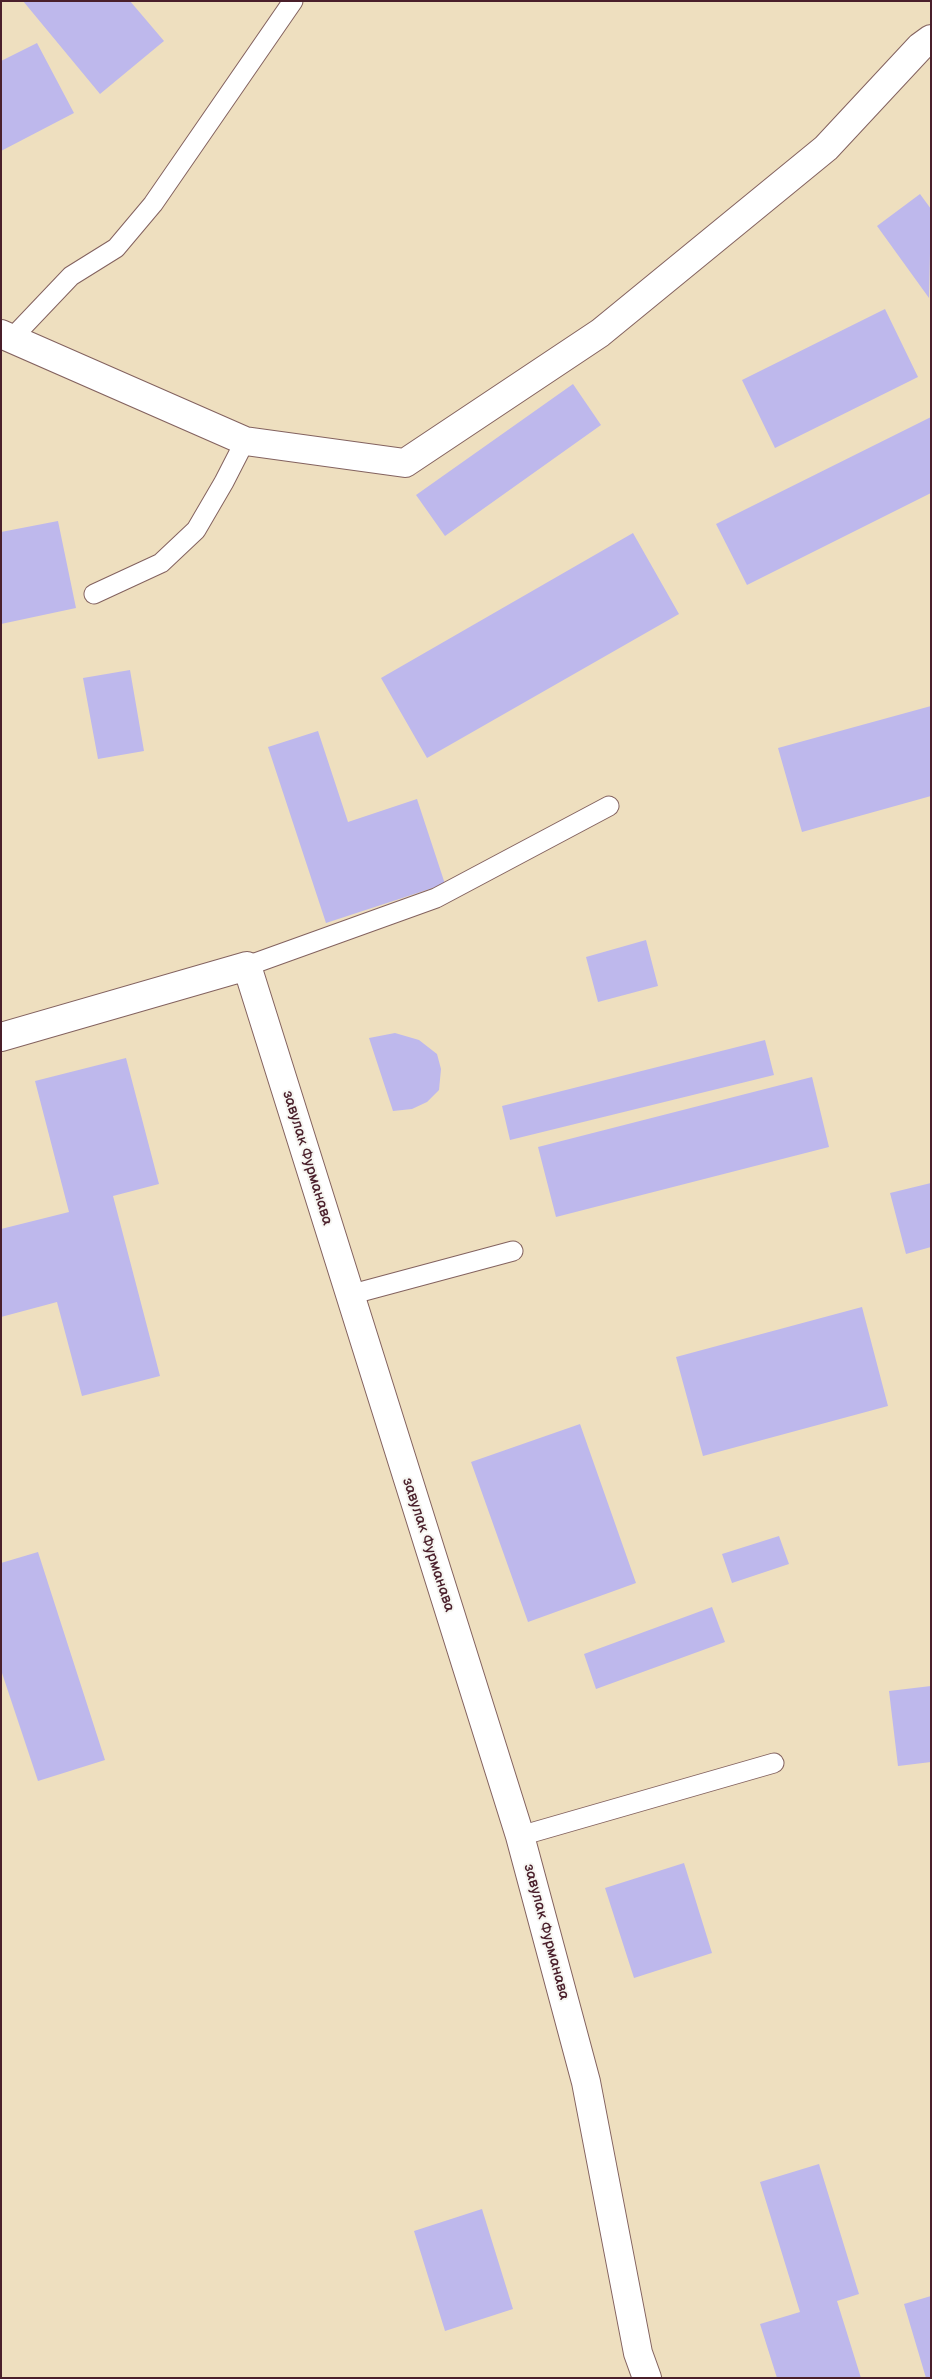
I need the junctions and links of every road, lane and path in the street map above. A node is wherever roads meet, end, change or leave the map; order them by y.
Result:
1 (293, 1) edge
2 (931, 39) edge
3 (7, 335) edge
4 (245, 441) junction
5 (94, 594) dead end
6 (609, 806) dead end
7 (247, 966) junction
8 (1, 1037) edge
9 (512, 1251) dead end
10 (349, 1295) junction
11 (774, 1763) dead end
12 (520, 1836) junction
13 (647, 2378) edge

1 - 3 lane
2 - 4 street
3 - 4 street
4 - 5 lane
6 - 7 lane
7 - 8 street
7 - 10 street, завулак Фурманава
9 - 10 lane
10 - 12 street, завулак Фурманава
11 - 12 lane
12 - 13 street, завулак Фурманава

